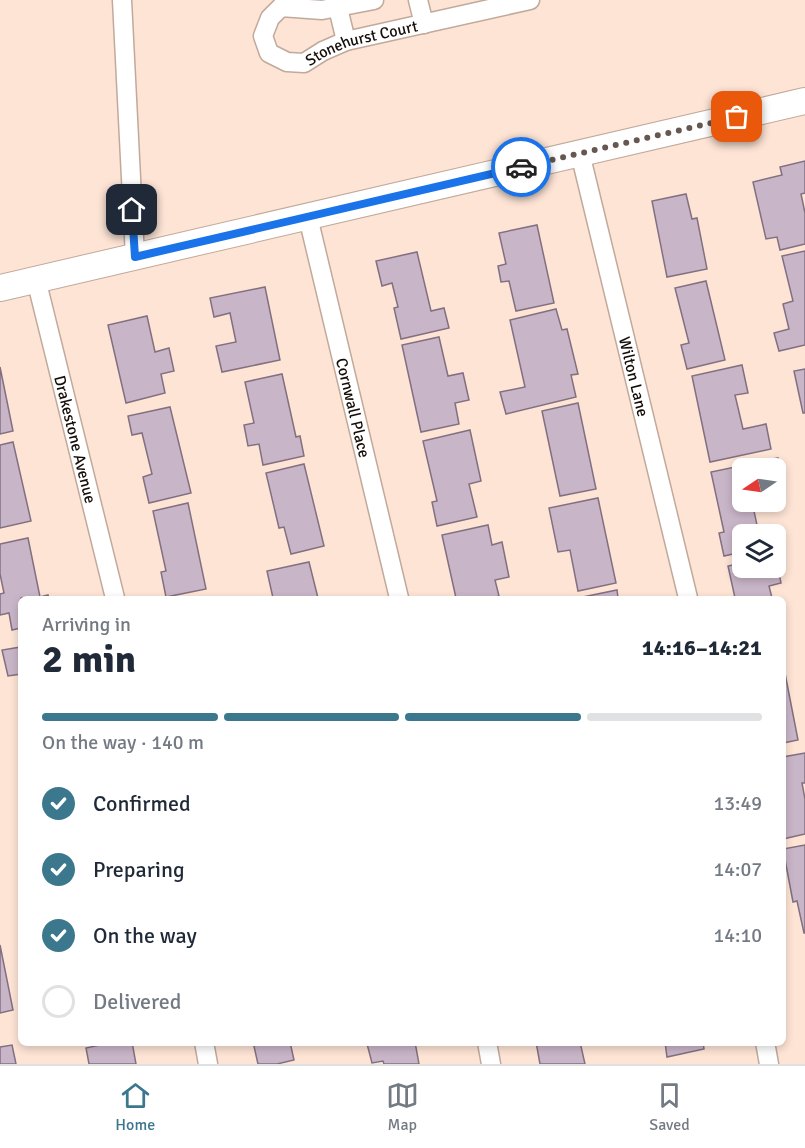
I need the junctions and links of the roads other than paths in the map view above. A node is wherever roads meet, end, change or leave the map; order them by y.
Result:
1 (122, 0) edge
2 (374, 0) edge
3 (418, 0) edge
4 (530, 0) edge
5 (496, 4) edge
6 (338, 8) junction
7 (424, 24) junction
8 (346, 41) junction
9 (805, 101) edge
10 (580, 153) junction
11 (308, 217) junction
12 (135, 257) junction
13 (36, 279) junction
14 (0, 288) edge
15 (115, 596) edge
16 (399, 596) edge
17 (688, 596) edge
18 (205, 1046) edge
19 (488, 1046) edge
20 (766, 1046) edge
21 (208, 1064) edge
22 (491, 1064) edge
23 (769, 1064) edge

1 - 12 street
2 - 6 street, Stonehurst Court
3 - 7 street
4 - 5 street, Stonehurst Court
5 - 7 street, Stonehurst Court
6 - 8 street
6 - 8 street, Stonehurst Court
7 - 8 street, Stonehurst Court
9 - 10 main road
10 - 11 main road
10 - 17 street, Wilton Lane
11 - 12 main road
11 - 16 street, Cornwall Place
12 - 13 main road
13 - 14 main road
13 - 15 street, Drakestone Avenue
18 - 21 street
19 - 22 street
20 - 23 street

